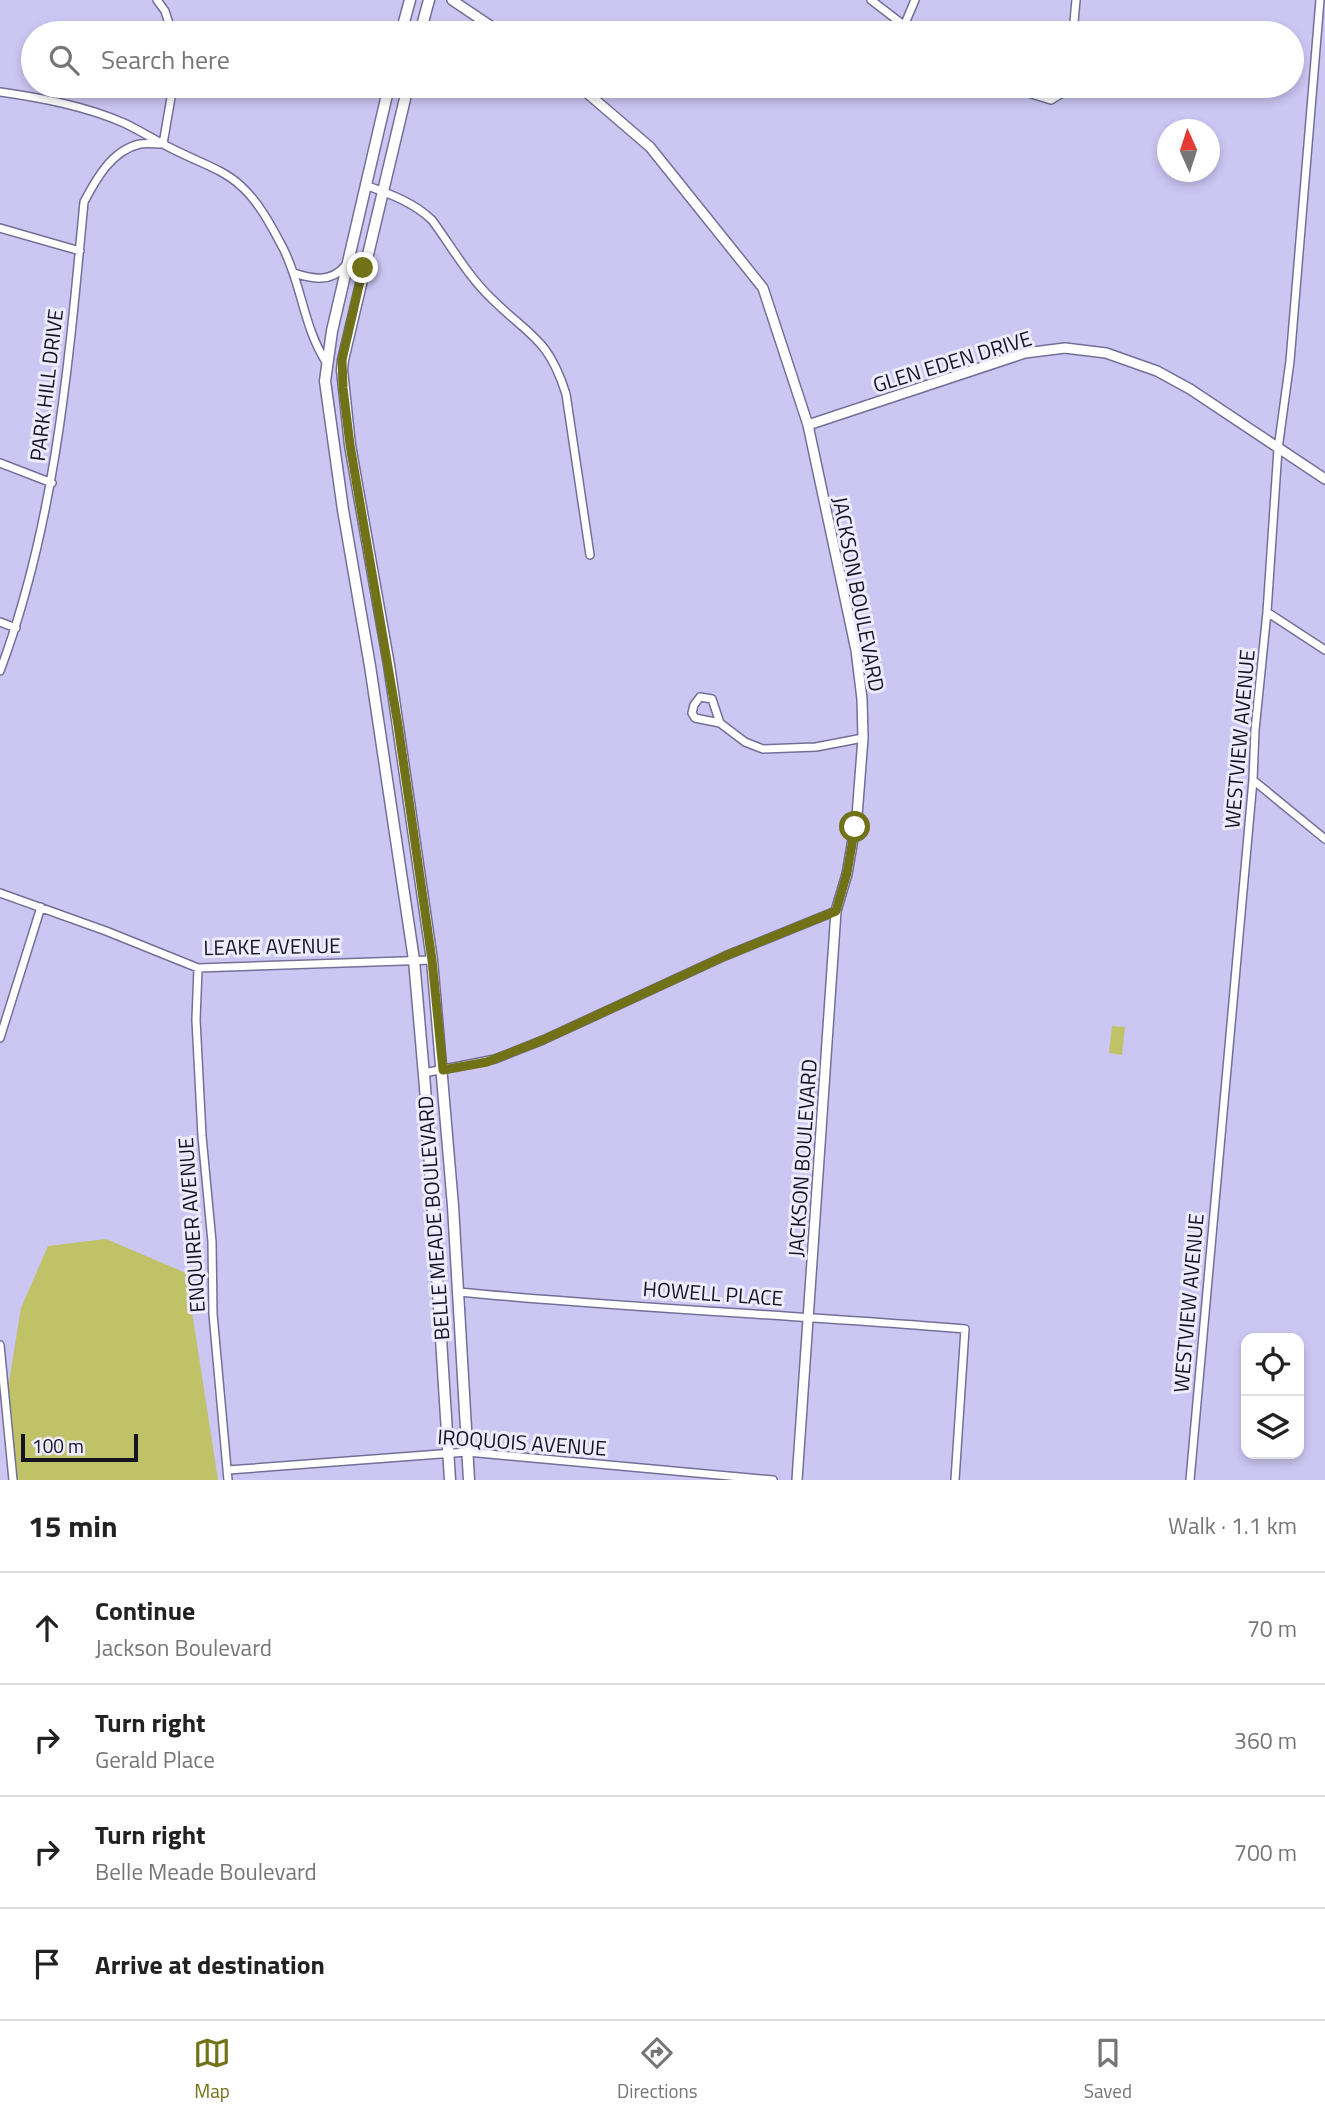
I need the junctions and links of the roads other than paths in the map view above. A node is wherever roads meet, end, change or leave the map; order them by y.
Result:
1 (157, 0) edge
2 (410, 0) edge
3 (429, 0) edge
4 (452, 0) edge
5 (871, 0) edge
6 (915, 0) edge
7 (1076, 0) edge
8 (1320, 0) edge
9 (168, 21) edge
10 (404, 21) edge
11 (423, 21) edge
12 (483, 21) edge
13 (898, 21) edge
14 (906, 21) edge
15 (1074, 21) edge
16 (0, 92) edge
17 (21, 95) edge
18 (40, 98) edge
19 (171, 98) edge
20 (405, 98) edge
21 (593, 98) edge
22 (386, 100) joint
23 (404, 104) junction
24 (163, 144) junction
25 (365, 185) junction
26 (383, 191) junction
27 (0, 228) edge
28 (80, 251) junction
29 (348, 263) junction
30 (363, 268) junction
31 (294, 273) junction
32 (326, 362) junction
33 (342, 363) junction
34 (808, 425) junction
35 (1278, 449) junction
36 (0, 463) edge
37 (1325, 479) edge
38 (52, 483) junction
39 (590, 555) dead end
40 (1267, 612) junction
41 (0, 622) edge
42 (16, 628) junction
43 (1325, 650) edge
44 (0, 671) edge
45 (720, 723) dead end
46 (398, 725) junction
47 (380, 728) junction
48 (863, 738) junction
49 (405, 778) junction
50 (1253, 780) junction
51 (388, 782) junction
52 (1325, 839) edge
53 (0, 892) edge
54 (41, 907) junction
55 (836, 911) junction
56 (414, 960) junction
57 (432, 960) junction
58 (198, 968) junction
59 (0, 1038) edge
60 (443, 1070) junction
61 (424, 1073) junction
62 (458, 1292) junction
63 (438, 1293) junction
64 (809, 1316) junction
65 (0, 1345) edge
66 (467, 1452) junction
67 (448, 1453) junction
68 (228, 1470) junction
69 (13, 1480) edge
70 (228, 1480) edge
71 (450, 1480) edge
72 (469, 1480) edge
73 (773, 1480) edge
74 (797, 1480) edge
75 (955, 1480) edge
76 (1190, 1480) edge

1 - 9 street
2 - 10 main road
3 - 11 main road
4 - 12 street
5 - 13 street
6 - 14 street
7 - 15 street
8 - 35 street, WESTVIEW AVENUE
16 - 17 street
18 - 24 street
19 - 24 street
20 - 23 main road, BELLE MEADE BOULEVARD
21 - 34 street, JACKSON BOULEVARD
22 - 23 main road
22 - 25 main road, BELLE MEADE BOULEVARD
23 - 26 main road, BELLE MEADE BOULEVARD
24 - 28 street, PARK HILL DRIVE
24 - 31 street
25 - 26 street
25 - 29 main road, BELLE MEADE BOULEVARD
26 - 30 main road, BELLE MEADE BOULEVARD
26 - 39 street
27 - 28 street
28 - 38 street, PARK HILL DRIVE
29 - 30 main road
29 - 31 street
29 - 32 main road, BELLE MEADE BOULEVARD
30 - 33 main road, BELLE MEADE BOULEVARD
31 - 32 street
32 - 33 main road
32 - 47 main road, BELLE MEADE BOULEVARD
33 - 46 main road, BELLE MEADE BOULEVARD
34 - 35 street, GLEN EDEN DRIVE
34 - 48 street, JACKSON BOULEVARD
35 - 37 street, GLEN EDEN DRIVE
35 - 40 street, WESTVIEW AVENUE
36 - 38 street
38 - 42 street, PARK HILL DRIVE
40 - 43 street
40 - 50 street, WESTVIEW AVENUE
41 - 42 street
42 - 44 street, PARK HILL DRIVE
45 - 48 street
46 - 47 main road
46 - 49 main road, BELLE MEADE BOULEVARD
47 - 51 main road, BELLE MEADE BOULEVARD
48 - 55 street, JACKSON BOULEVARD
49 - 51 main road
49 - 57 main road, BELLE MEADE BOULEVARD
50 - 52 street
50 - 76 street, WESTVIEW AVENUE
51 - 56 main road, BELLE MEADE BOULEVARD
53 - 54 street, LEAKE AVENUE
54 - 58 street, LEAKE AVENUE
54 - 59 street
55 - 60 street
55 - 64 street, JACKSON BOULEVARD
56 - 57 street, LEAKE AVENUE
56 - 58 street, LEAKE AVENUE
56 - 61 main road, BELLE MEADE BOULEVARD
57 - 60 main road, BELLE MEADE BOULEVARD
58 - 68 street, ENQUIRER AVENUE
60 - 61 street
60 - 62 main road, BELLE MEADE BOULEVARD
61 - 63 main road, BELLE MEADE BOULEVARD
62 - 63 main road
62 - 64 street, HOWELL PLACE
62 - 66 main road, BELLE MEADE BOULEVARD
63 - 67 main road, BELLE MEADE BOULEVARD
64 - 74 street, JACKSON BOULEVARD
64 - 75 street, HOWELL PLACE
65 - 69 street
66 - 67 street, IROQUOIS AVENUE
66 - 72 main road, BELLE MEADE BOULEVARD
66 - 73 street, IROQUOIS AVENUE
67 - 68 street, IROQUOIS AVENUE
67 - 71 main road, BELLE MEADE BOULEVARD
68 - 70 street, ENQUIRER AVENUE

